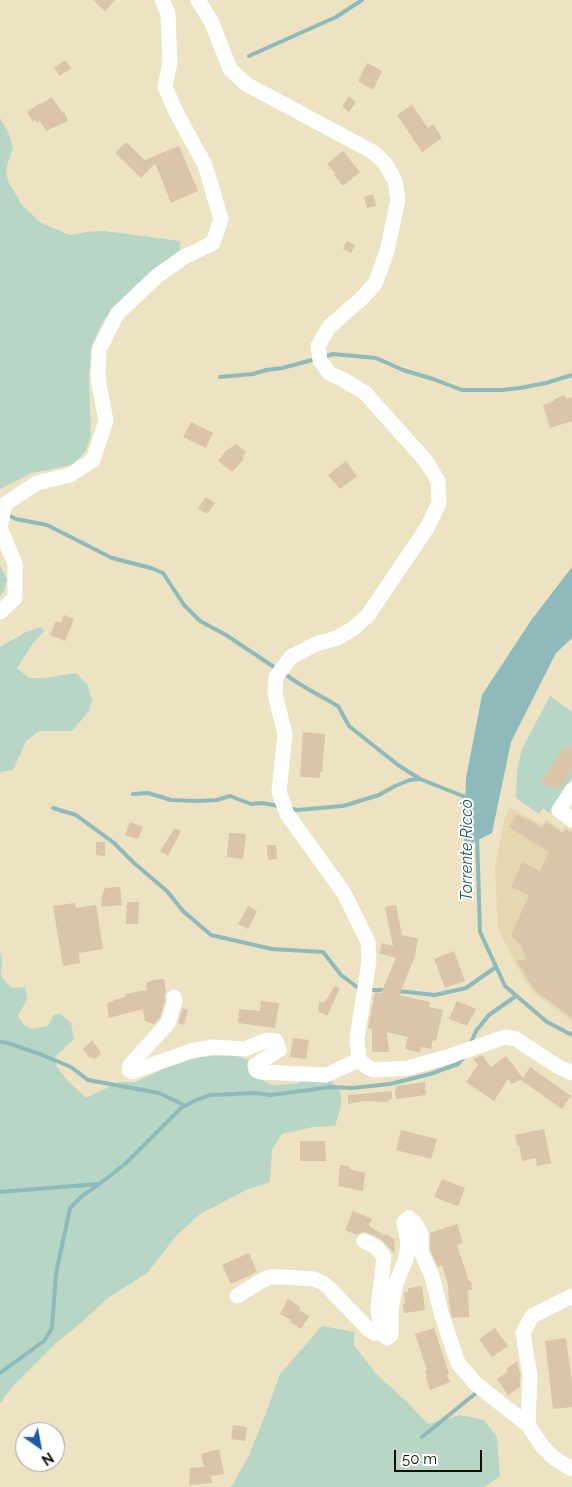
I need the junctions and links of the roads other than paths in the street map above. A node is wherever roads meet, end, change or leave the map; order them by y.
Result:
1 (162, 0) edge
2 (198, 0) edge
3 (0, 612) edge
4 (572, 790) edge
5 (572, 820) edge
6 (174, 996) dead end
7 (359, 1060) junction
8 (572, 1073) edge
9 (364, 1241) dead end
10 (237, 1296) dead end
11 (572, 1296) edge
12 (381, 1332) junction
13 (528, 1425) junction
14 (572, 1469) edge

1 - 3 street
2 - 7 street
4 - 5 street
6 - 7 street
7 - 8 street
9 - 12 street
10 - 12 street
11 - 13 street
12 - 13 street
13 - 14 street

